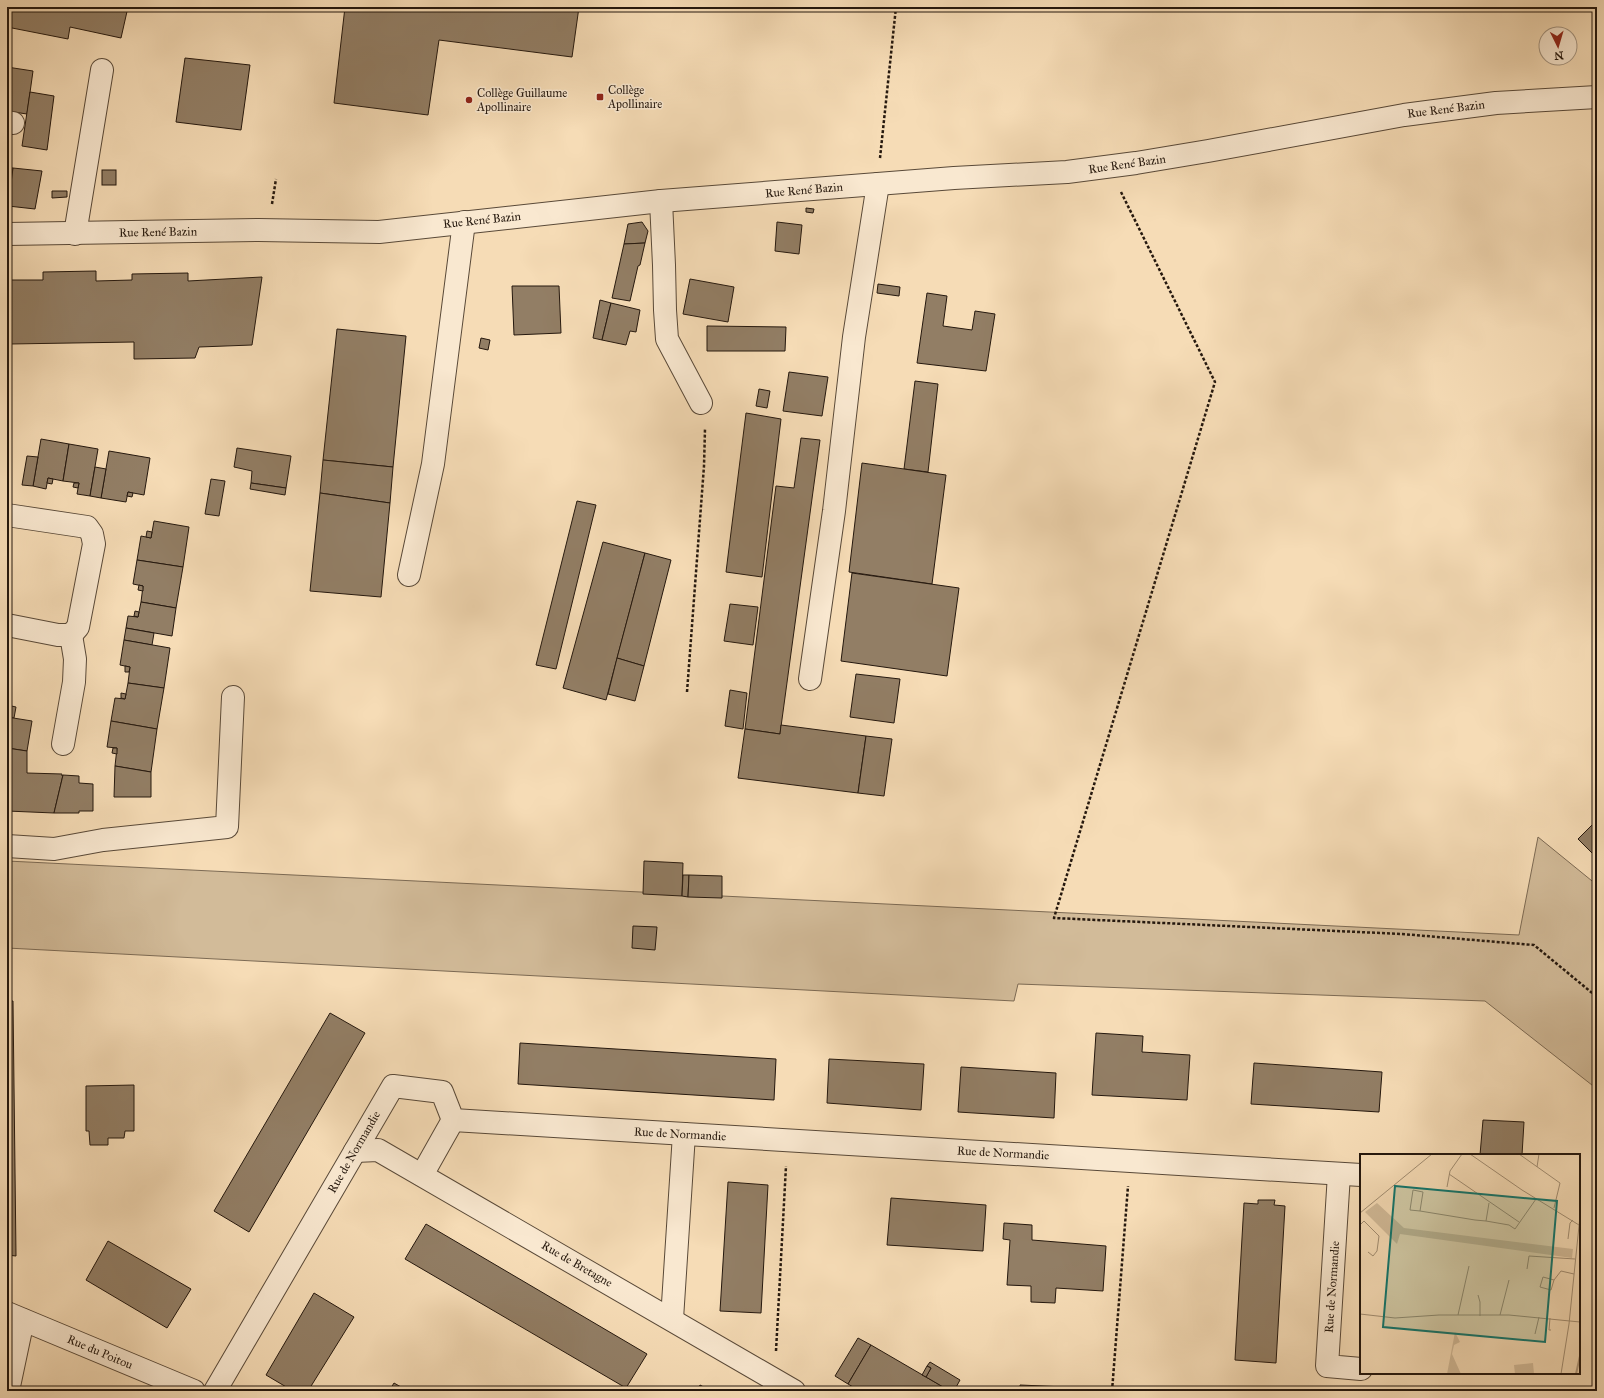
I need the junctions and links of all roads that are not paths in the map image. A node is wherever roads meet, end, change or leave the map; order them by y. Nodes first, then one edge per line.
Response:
1 (102, 70) dead end
2 (1597, 97) edge
3 (878, 184) junction
4 (661, 201) junction
5 (464, 222) junction
6 (7, 234) edge
7 (75, 234) junction
8 (701, 403) road end
9 (7, 515) edge
10 (409, 575) dead end
11 (7, 625) edge
12 (71, 635) junction
13 (810, 679) dead end
14 (233, 697) dead end
15 (64, 744) dead end
16 (7, 846) edge
17 (453, 1120) junction
18 (684, 1134) junction
19 (355, 1151) junction
20 (1339, 1174) junction
21 (422, 1175) junction
22 (1360, 1175) edge
23 (15, 1316) edge
24 (672, 1319) junction
25 (1360, 1369) edge
26 (8, 1391) edge
27 (194, 1391) edge
28 (215, 1391) edge
29 (794, 1391) edge

1 - 7 street
2 - 3 street, Rue René Bazin
3 - 4 street, Rue René Bazin
3 - 13 street
4 - 5 street, Rue René Bazin
4 - 8 street
5 - 7 street, Rue René Bazin
5 - 10 street
6 - 7 street, Rue René Bazin
9 - 12 street
11 - 12 street
12 - 15 street
14 - 16 street
17 - 18 street, Rue de Normandie
17 - 19 street, Rue de Normandie
17 - 21 street
18 - 20 street, Rue de Normandie
18 - 24 street
19 - 21 street, Rue de Bretagne
19 - 28 street, Rue de Normandie
20 - 22 street, Rue de Normandie
20 - 25 street, Rue de Normandie
21 - 24 street, Rue de Bretagne
23 - 26 street
23 - 27 street, Rue du Poitou
24 - 29 street, Rue de Bretagne

